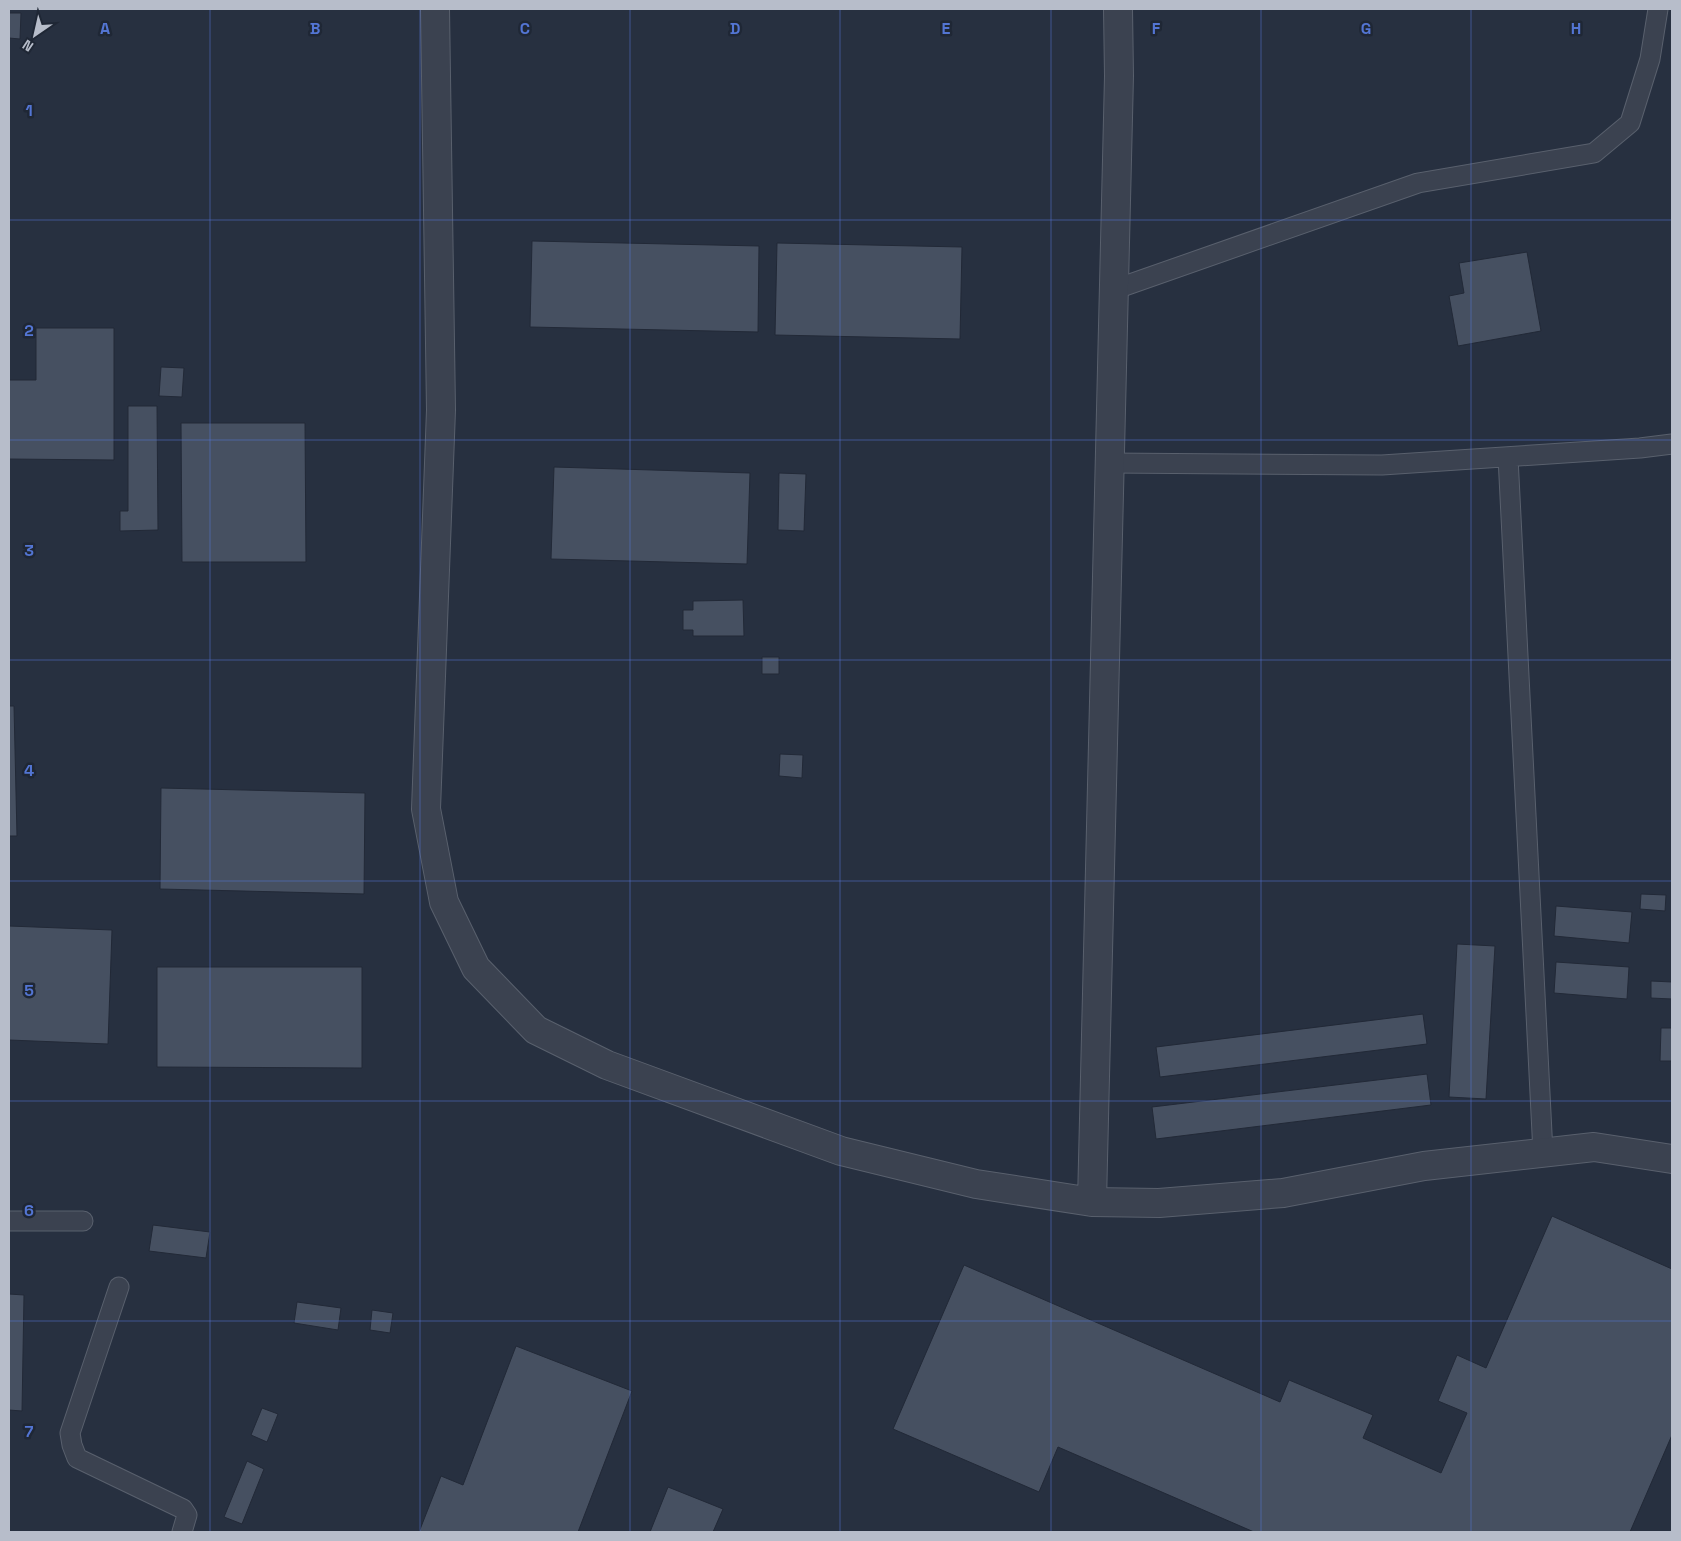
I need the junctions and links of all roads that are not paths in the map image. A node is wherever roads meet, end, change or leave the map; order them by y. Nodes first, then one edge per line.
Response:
1 (435, 9) edge
2 (1118, 9) edge
3 (1658, 9) edge
4 (1114, 290) junction
5 (1672, 444) edge
6 (1508, 457) junction
7 (1109, 464) junction
8 (1543, 1153) junction
9 (1672, 1159) edge
10 (1092, 1202) junction
11 (9, 1221) edge
12 (83, 1221) dead end
13 (119, 1287) dead end
14 (182, 1532) edge

1 - 10 street
2 - 4 street
3 - 4 lane
4 - 7 street
5 - 6 lane
6 - 7 lane
6 - 8 lane
7 - 10 street
8 - 9 street
8 - 10 street
11 - 12 lane
13 - 14 lane

